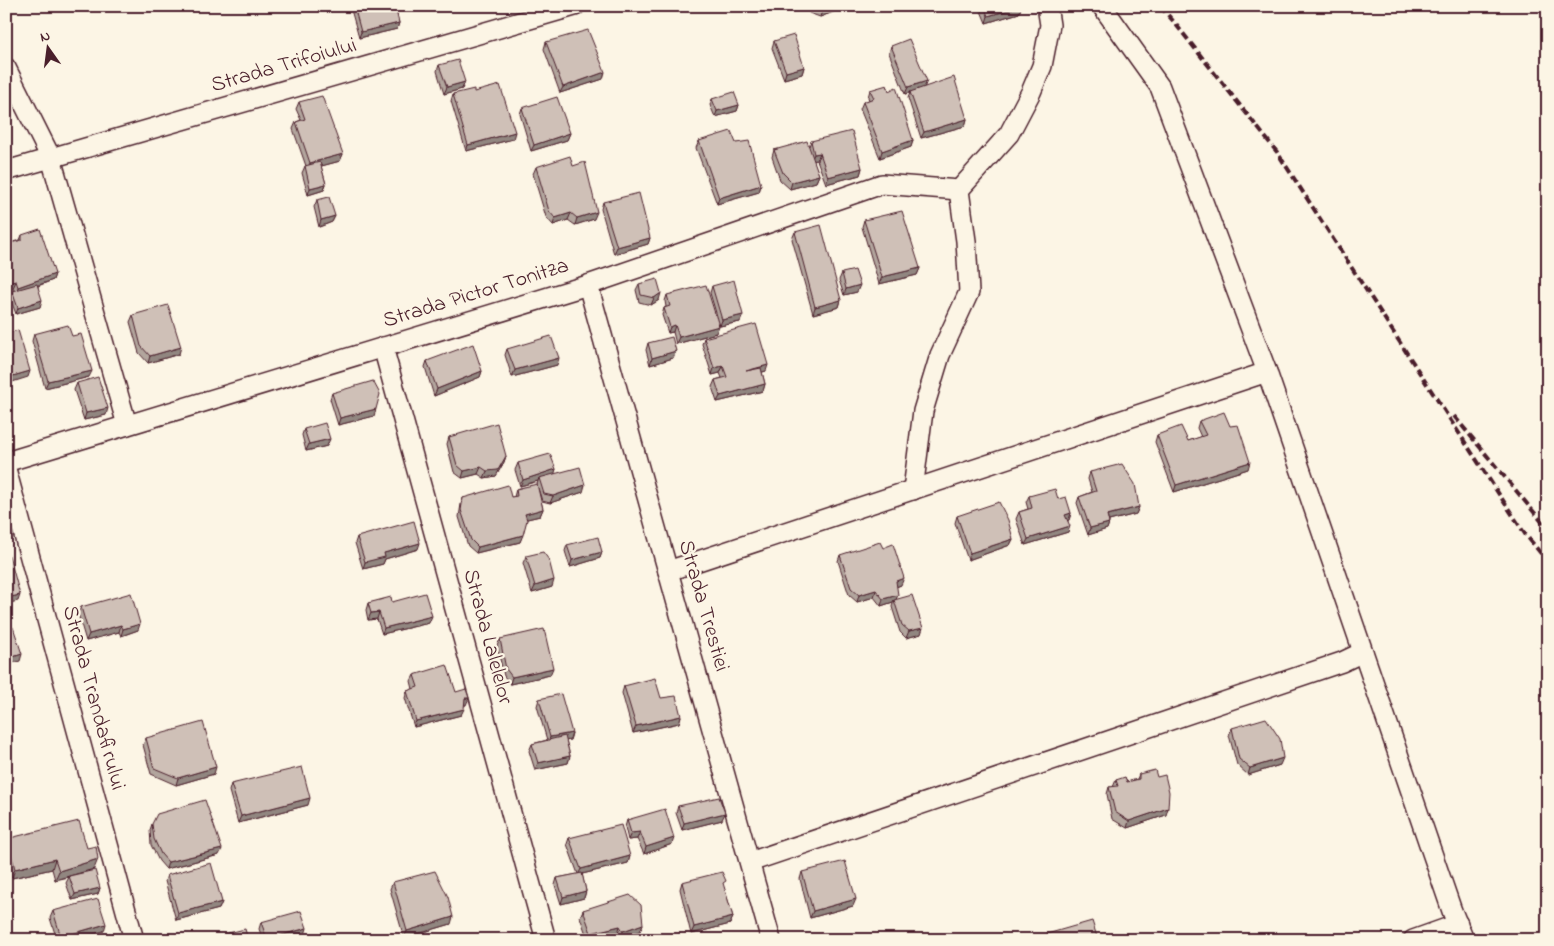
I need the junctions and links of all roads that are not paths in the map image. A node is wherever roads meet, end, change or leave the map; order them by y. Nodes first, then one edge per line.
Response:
1 (575, 6) edge
2 (1047, 6) edge
3 (1102, 6) edge
4 (6, 68) edge
5 (51, 158) junction
6 (6, 171) edge
7 (959, 190) junction
8 (588, 285) junction
9 (383, 347) junction
10 (1267, 372) junction
11 (127, 425) junction
12 (6, 462) edge
13 (6, 468) edge
14 (913, 490) junction
15 (668, 571) junction
16 (1363, 652) junction
17 (750, 862) junction
18 (1461, 932) edge
19 (134, 940) edge
20 (546, 940) edge
21 (771, 940) edge
22 (1413, 940) edge

1 - 5 street, Strada Trifoiului
2 - 7 street
3 - 10 street
4 - 5 street
5 - 6 street, Strada Trifoiului
5 - 11 street
7 - 8 street, Strada Pictor Tonitza
7 - 14 street
8 - 9 street, Strada Pictor Tonitza
8 - 15 street, Strada Trestiei
9 - 11 street, Strada Pictor Tonitza
9 - 20 street, Strada Lalelelor
10 - 14 street
10 - 16 street
11 - 12 street, Strada Pictor Tonitza
13 - 19 street, Strada Trandafirului
14 - 15 street
15 - 17 street, Strada Trestiei
16 - 17 street
16 - 18 street
17 - 21 street, Strada Trestiei
18 - 22 street

